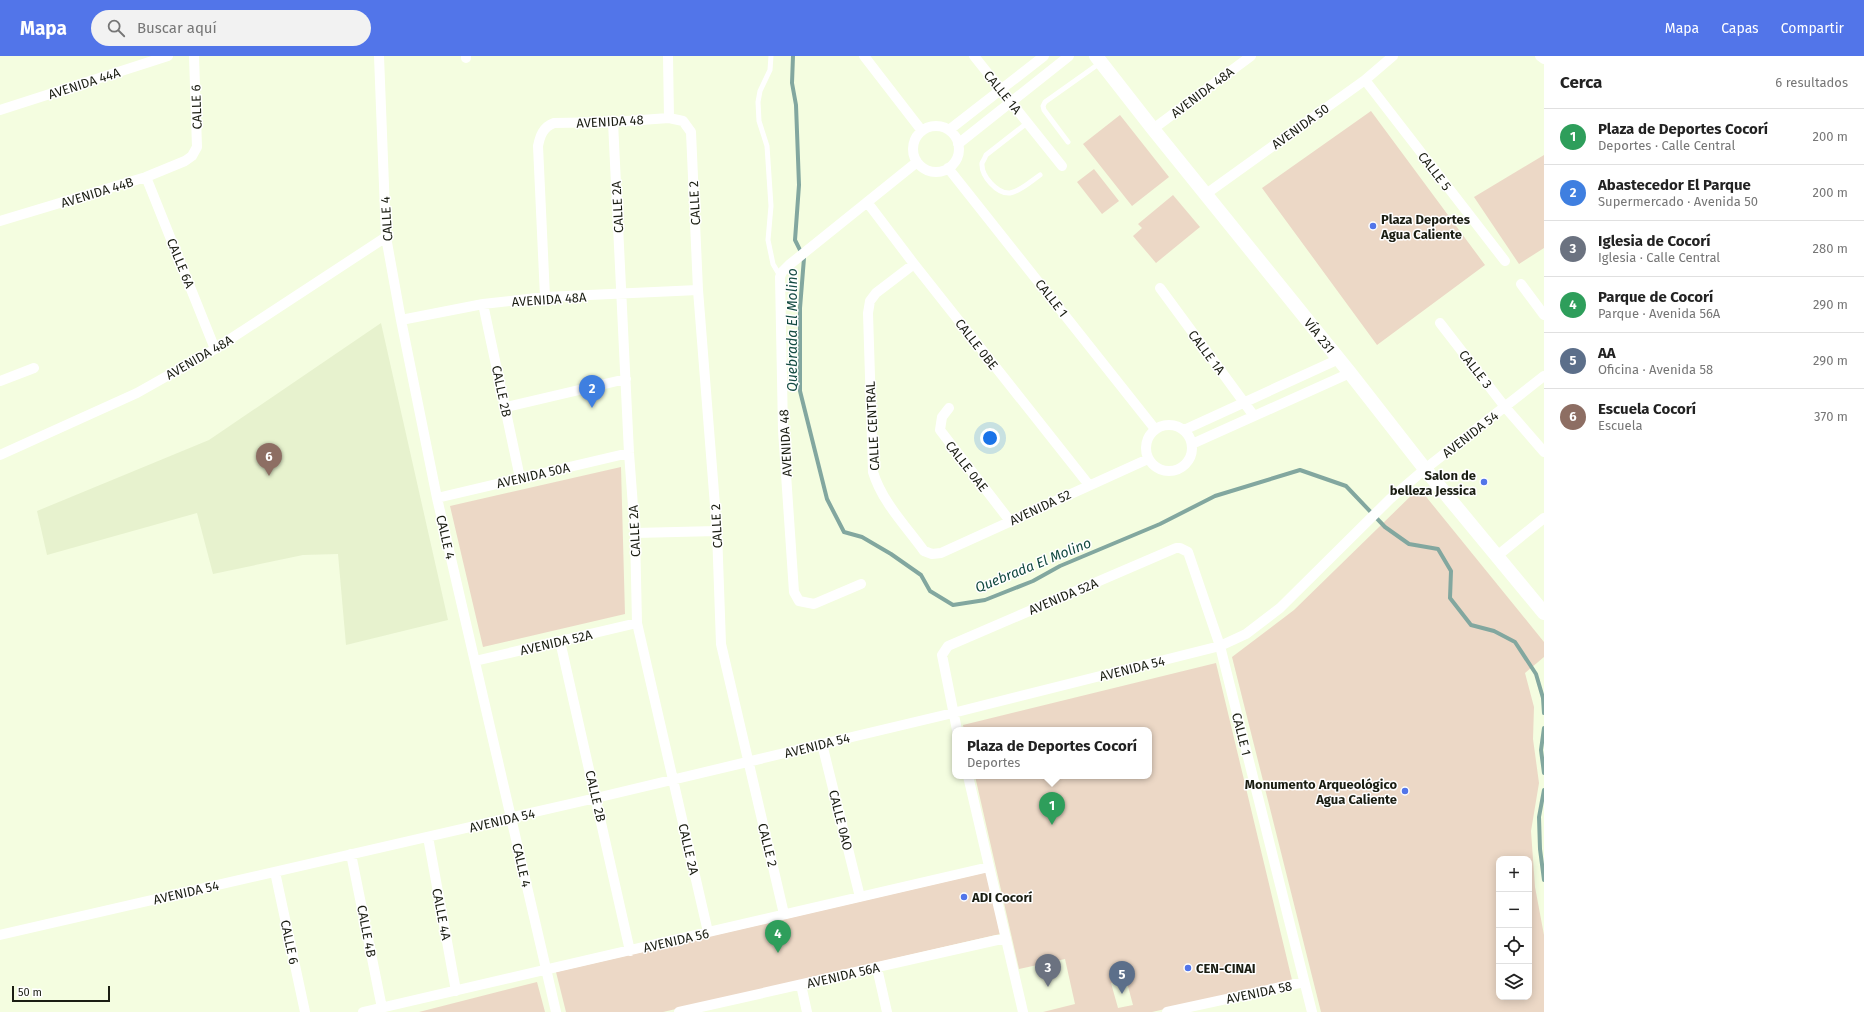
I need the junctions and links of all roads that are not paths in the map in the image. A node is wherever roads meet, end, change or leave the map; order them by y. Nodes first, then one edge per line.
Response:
1 (168, 56) edge
2 (194, 56) edge
3 (379, 56) edge
4 (668, 56) edge
5 (771, 56) edge
6 (864, 56) edge
7 (974, 56) edge
8 (1044, 56) edge
9 (1069, 56) edge
10 (1251, 56) edge
11 (1393, 56) edge
12 (1540, 56) edge
13 (1099, 59) edge
14 (1544, 60) edge
15 (1365, 80) junction
16 (1001, 90) junction
17 (1011, 102) junction
18 (0, 110) edge
19 (669, 118) junction
20 (613, 122) junction
21 (1027, 123) junction
22 (1153, 129) junction
23 (949, 130) junction
24 (922, 131) junction
25 (691, 132) joint
26 (1068, 142) dead end
27 (958, 144) junction
28 (192, 156) joint
29 (917, 162) junction
30 (1062, 166) dead end
31 (948, 168) junction
32 (1040, 176) dead end
33 (146, 177) junction
34 (1206, 194) junction
35 (867, 202) junction
36 (0, 221) edge
37 (386, 237) junction
38 (1505, 261) dead end
39 (914, 264) junction
40 (780, 277) junction
41 (1521, 284) dead end
42 (1160, 288) dead end
43 (698, 290) junction
44 (622, 294) junction
45 (544, 297) junction
46 (483, 304) junction
47 (1544, 315) edge
48 (401, 320) junction
49 (1440, 323) dead end
50 (215, 349) junction
51 (1339, 359) junction
52 (34, 368) dead end
53 (1350, 373) junction
54 (1544, 376) edge
55 (626, 379) junction
56 (0, 381) edge
57 (1244, 402) junction
58 (506, 407) junction
59 (1505, 407) junction
60 (949, 408) dead end
61 (1254, 416) junction
62 (1155, 429) junction
63 (1184, 430) junction
64 (1192, 444) junction
65 (1544, 452) edge
66 (629, 453) junction
67 (0, 455) edge
68 (1148, 459) junction
69 (1425, 469) junction
70 (520, 478) junction
71 (1089, 485) junction
72 (437, 498) junction
73 (1544, 518) edge
74 (1010, 521) junction
75 (717, 531) junction
76 (635, 533) junction
77 (1188, 552) joint
78 (932, 554) joint
79 (1497, 556) junction
80 (862, 584) dead end
81 (1544, 613) edge
82 (638, 623) junction
83 (560, 641) junction
84 (1220, 646) junction
85 (475, 661) junction
86 (953, 713) junction
87 (956, 727) edge
88 (822, 744) junction
89 (748, 762) junction
90 (969, 779) edge
91 (673, 780) junction
92 (596, 798) junction
93 (511, 818) junction
94 (428, 837) junction
95 (351, 854) junction
96 (990, 867) junction
97 (275, 872) junction
98 (860, 897) junction
99 (784, 914) junction
100 (708, 932) junction
101 (0, 935) edge
102 (1006, 938) junction
103 (630, 950) junction
104 (877, 968) junction
105 (546, 970) junction
106 (1304, 982) junction
107 (801, 985) junction
108 (456, 991) junction
109 (725, 1007) edge
110 (382, 1008) junction
111 (1182, 1010) edge
112 (305, 1012) edge
113 (363, 1012) edge
114 (556, 1012) edge
115 (679, 1012) edge
116 (807, 1012) edge
117 (887, 1012) edge
118 (1023, 1012) edge
119 (1167, 1012) edge
120 (1312, 1012) edge

1 - 18 street, AVENIDA 44A
2 - 28 street, CALLE 6
3 - 37 street, CALLE 4
4 - 19 street
5 - 40 lane
6 - 24 street
7 - 16 street, CALLE 1A
8 - 16 street
9 - 17 street
10 - 22 street, AVENIDA 48A
11 - 15 street, AVENIDA 50
12 - 14 street
13 - 22 main road, VÍA 231
13 - 26 lane
15 - 34 street, AVENIDA 50
15 - 38 street, CALLE 5
16 - 17 street, CALLE 1A
16 - 23 street
17 - 21 street, CALLE 1A
17 - 27 street
19 - 20 street, AVENIDA 48
19 - 25 street, AVENIDA 48
20 - 44 street, CALLE 2A
20 - 45 street, AVENIDA 48
21 - 30 street, CALLE 1A
21 - 32 lane
22 - 34 main road, VÍA 231
23 - 24 street
23 - 27 street
24 - 29 street
25 - 43 street, CALLE 2
27 - 31 street
28 - 33 street, AVENIDA 44B
29 - 31 street
29 - 35 street
31 - 62 street, CALLE 1
33 - 36 street, AVENIDA 44B
33 - 50 street, CALLE 6A
34 - 51 main road, VÍA 231
35 - 39 street, CALLE 0BE
35 - 40 street
37 - 48 street, CALLE 4
37 - 50 street, AVENIDA 48A
39 - 71 street, CALLE 0BE
39 - 78 street, CALLE CENTRAL
40 - 80 street, AVENIDA 48
41 - 47 street
42 - 57 street, CALLE 1A
43 - 44 street, AVENIDA 48A
43 - 75 street, CALLE 2
44 - 45 street, AVENIDA 48A
44 - 55 street, CALLE 2A
45 - 46 street, AVENIDA 48A
46 - 48 street, AVENIDA 48A
46 - 58 street, CALLE 2B
48 - 72 street, CALLE 4
49 - 59 street, CALLE 3
50 - 67 street, AVENIDA 48A
51 - 53 main road, VÍA 231
51 - 57 street
52 - 56 street
53 - 61 street
53 - 69 main road, VÍA 231
54 - 59 street, AVENIDA 54
55 - 58 street
55 - 66 street, CALLE 2A
57 - 61 street, CALLE 1A
57 - 63 street
58 - 70 street, CALLE 2B
59 - 65 street, CALLE 3
59 - 69 street, AVENIDA 54
60 - 74 street, CALLE 0AE
61 - 64 street
62 - 63 street
62 - 68 street
63 - 64 street
64 - 68 street
66 - 70 street, AVENIDA 50A
66 - 76 street, CALLE 2A
68 - 71 street, AVENIDA 52
69 - 79 main road, VÍA 231
69 - 84 street, AVENIDA 54
70 - 72 street, AVENIDA 50A
71 - 74 street, AVENIDA 52
72 - 85 street, CALLE 4
73 - 79 street
74 - 78 street, AVENIDA 52
75 - 76 street
75 - 89 street, CALLE 2
76 - 82 street, CALLE 2A
77 - 84 street, CALLE 1
77 - 86 street, AVENIDA 52A
79 - 81 main road, VÍA 231
82 - 83 street, AVENIDA 52A
82 - 91 street, CALLE 2A
83 - 85 street, AVENIDA 52A
83 - 92 street, CALLE 2B
84 - 86 street, AVENIDA 54
84 - 106 street, CALLE 1
85 - 93 street, CALLE 4
86 - 87 street
86 - 88 street, AVENIDA 54
88 - 89 street, AVENIDA 54
88 - 98 street, CALLE 0AO
89 - 91 street, AVENIDA 54
89 - 99 street, CALLE 2
90 - 96 street
91 - 92 street, AVENIDA 54
91 - 100 street, CALLE 2A
92 - 93 street, AVENIDA 54
92 - 103 street, CALLE 2B
93 - 94 street, AVENIDA 54
93 - 105 street, CALLE 4
94 - 95 street, AVENIDA 54
94 - 108 street, CALLE 4A
95 - 97 street, AVENIDA 54
95 - 110 street, CALLE 4B
96 - 98 street, AVENIDA 56
96 - 102 street
97 - 101 street, AVENIDA 54
97 - 112 street, CALLE 6
98 - 99 street, AVENIDA 56
99 - 100 street, AVENIDA 56
100 - 103 street, AVENIDA 56
102 - 104 street, AVENIDA 56A
102 - 118 street
103 - 105 street, AVENIDA 56
104 - 107 street, AVENIDA 56A
104 - 117 street
105 - 108 street, AVENIDA 56
105 - 114 street, CALLE 4
106 - 111 street, AVENIDA 58
106 - 120 street, CALLE 1
107 - 109 street, AVENIDA 56A
107 - 116 street
108 - 110 street, AVENIDA 56
109 - 115 street, AVENIDA 56A
110 - 113 street, AVENIDA 56
111 - 119 street, AVENIDA 58

